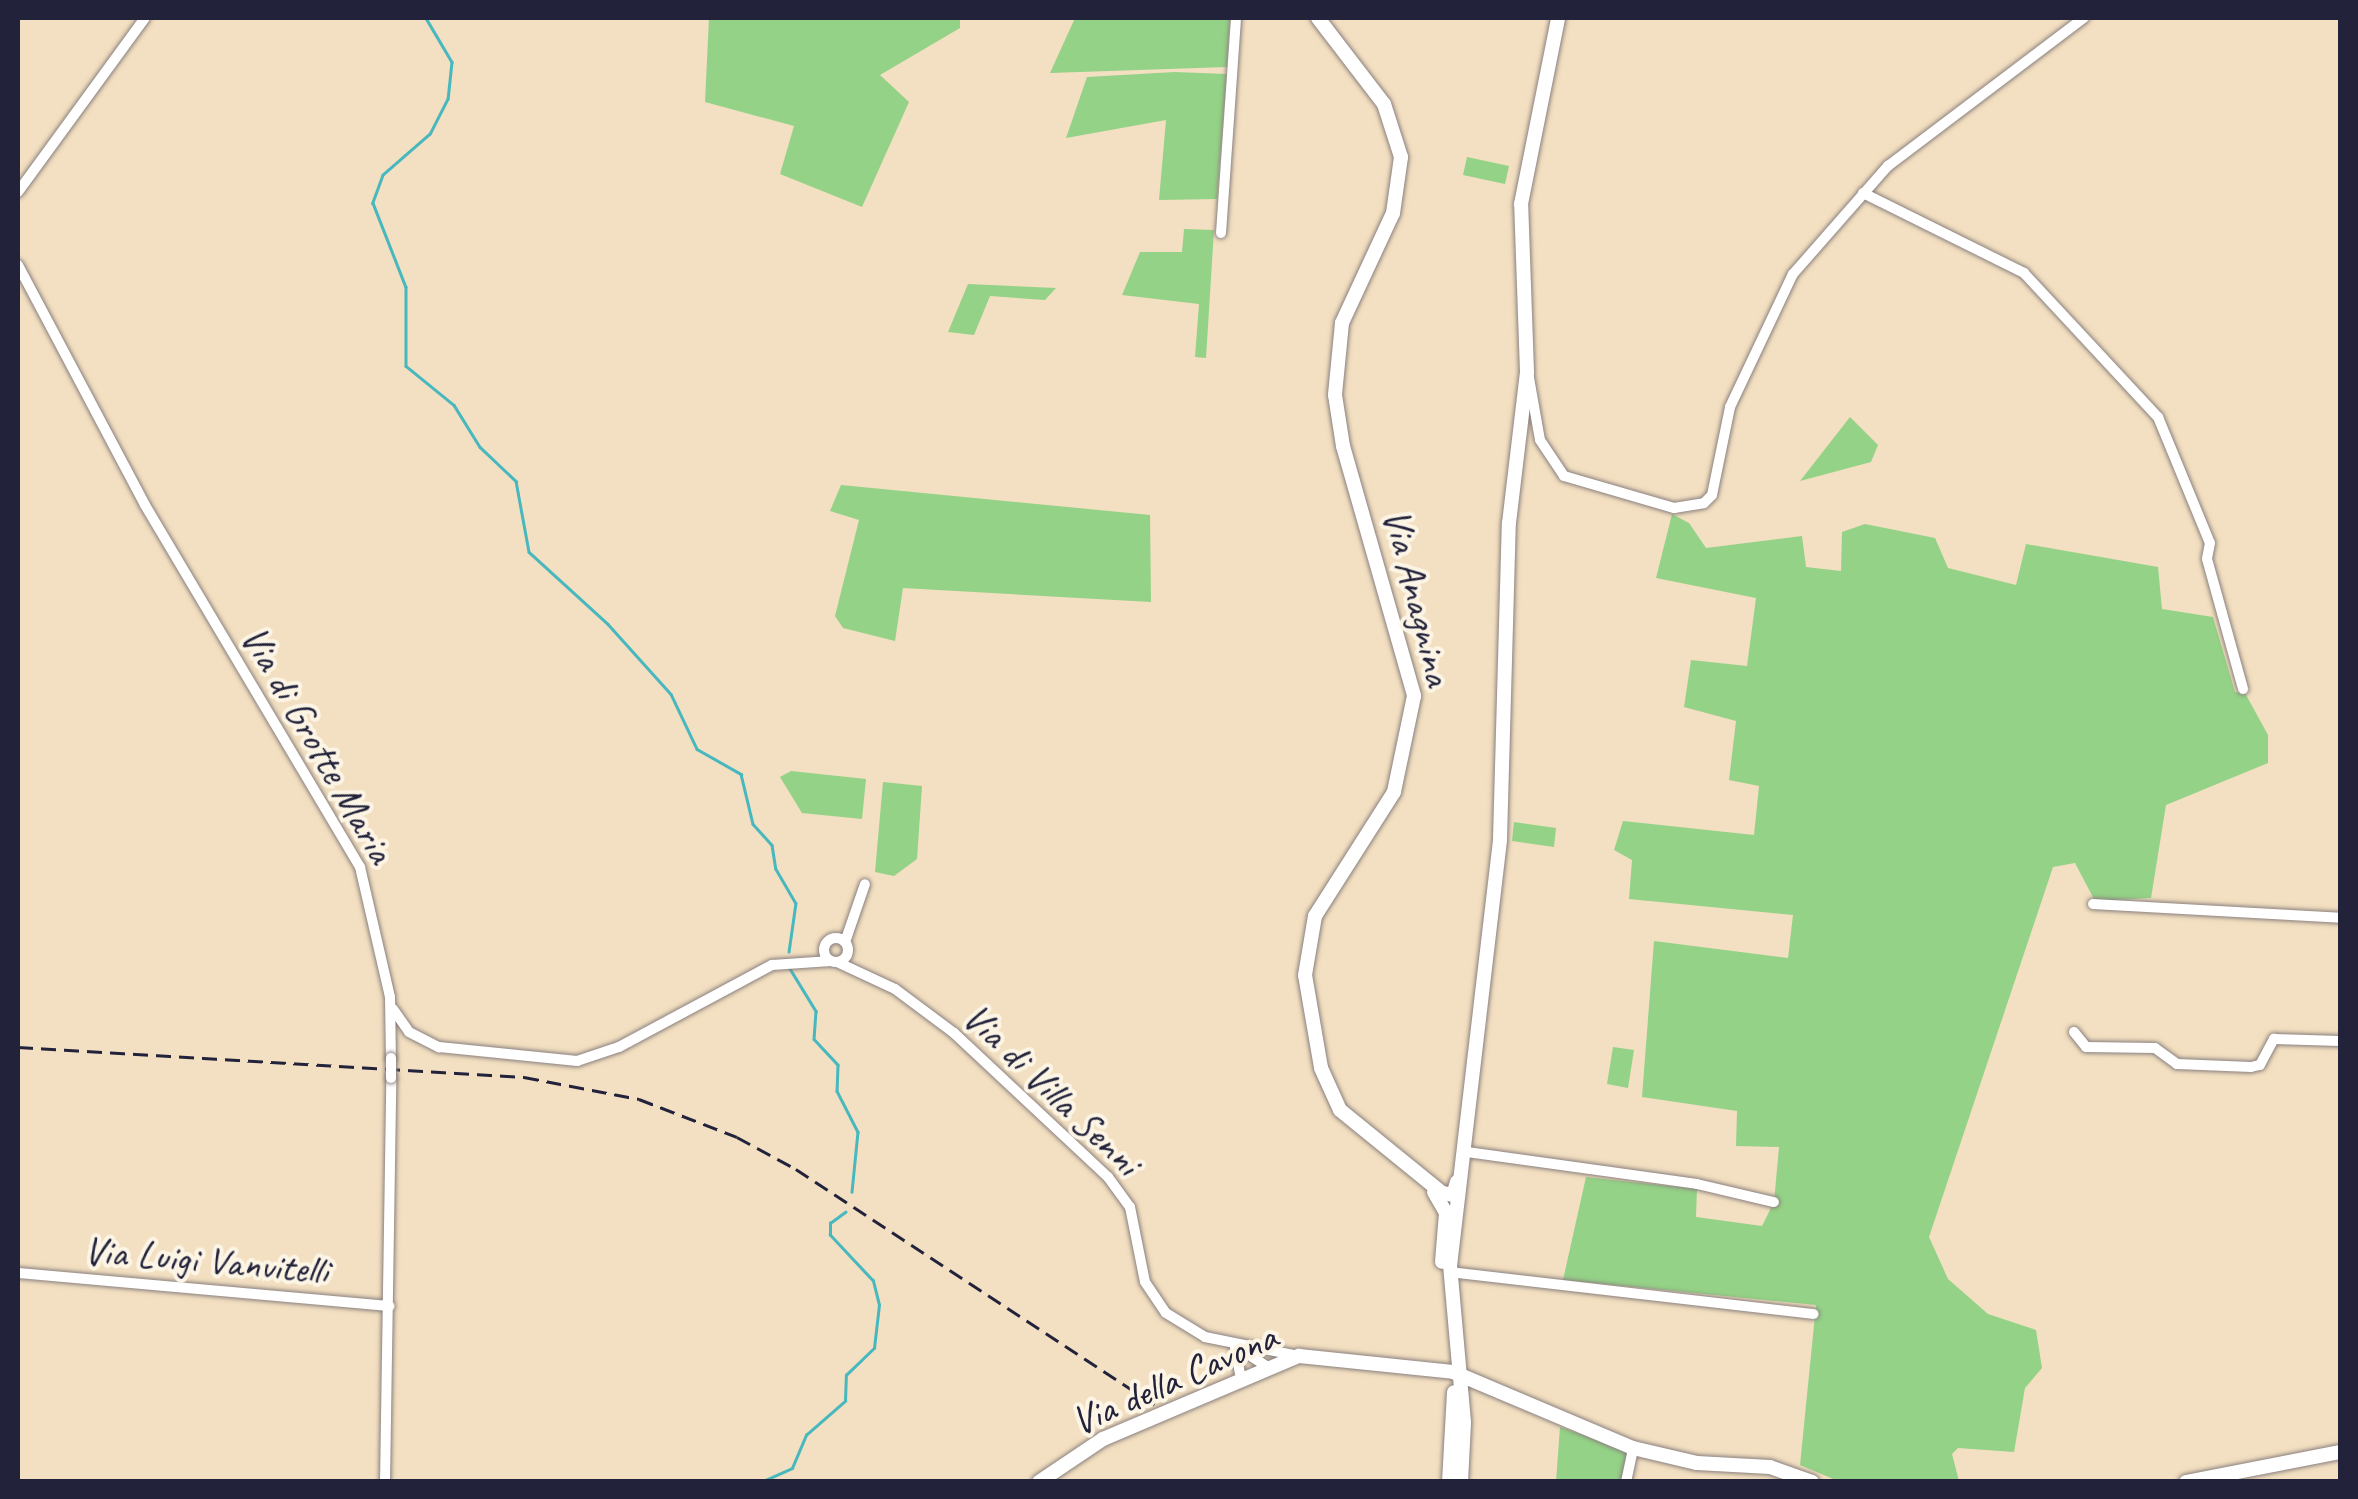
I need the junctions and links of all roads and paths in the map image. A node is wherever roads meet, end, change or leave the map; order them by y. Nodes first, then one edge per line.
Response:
1 (146, 18) edge
2 (1236, 18) edge
3 (1318, 18) edge
4 (1558, 18) edge
5 (2084, 18) edge
6 (18, 192) edge
7 (1864, 193) junction
8 (1221, 234) dead end
9 (18, 264) edge
10 (1527, 372) junction
11 (2243, 689) dead end
12 (865, 884) dead end
13 (2094, 904) dead end
14 (2340, 918) edge
15 (843, 944) junction
16 (824, 946) junction
17 (807, 958) junction
18 (834, 961) junction
19 (866, 974) junction
20 (390, 1002) junction
21 (2074, 1032) dead end
22 (2340, 1041) edge
23 (1472, 1118) junction
24 (1468, 1152) junction
25 (1410, 1167) junction
26 (1774, 1202) dead end
27 (1450, 1272) junction
28 (18, 1273) edge
29 (390, 1306) junction
30 (1814, 1314) dead end
31 (1232, 1344) junction
32 (1270, 1351) junction
33 (1299, 1356) junction
34 (1266, 1366) junction
35 (1457, 1374) junction
36 (1240, 1380) junction
37 (1633, 1448) junction
38 (2340, 1452) edge
39 (385, 1482) edge
40 (1039, 1482) edge
41 (1449, 1482) edge
42 (1461, 1482) edge
43 (1626, 1482) edge
44 (1812, 1482) edge
45 (2186, 1482) edge

1 - 6 street
2 - 8 street
3 - 25 main road, Via Anagnina
4 - 10 main road, Via Anagnina
5 - 7 street
7 - 10 street
7 - 11 street
9 - 20 street, Via di Grotte Maria
10 - 23 main road, Via Anagnina
12 - 15 street
13 - 14 street
15 - 16 street, Via di Villa Senni
15 - 18 street
15 - 19 street, Via di Villa Senni
16 - 17 street, Via di Villa Senni
16 - 18 street
17 - 18 street, Via di Villa Senni
17 - 20 street, Via di Villa Senni
18 - 19 street, Via di Villa Senni
19 - 31 street, Via di Villa Senni
20 - 29 street, Via di Grotte Maria, bridge
21 - 22 street
23 - 24 main road, Via Anagnina
23 - 25 main road, Via Anagnina
24 - 26 street
24 - 27 main road, Via Anagnina
25 - 35 main road, Via Anagnina
27 - 30 street
27 - 35 main road, Via Anagnina
28 - 29 street, Via Luigi Vanvitelli
29 - 39 street, Via di Grotte Maria
31 - 32 street, Via di Villa Senni
31 - 34 street
31 - 36 street
32 - 33 street, Via di Villa Senni
32 - 34 street
33 - 34 main road, Via della Cavona
33 - 35 main road, Via della Cavona
34 - 36 main road, Via della Cavona
35 - 37 main road, Via della Cavona
35 - 41 main road, Via Anagnina
35 - 42 main road, Via Anagnina
36 - 40 main road, Via della Cavona
37 - 43 street
37 - 44 main road, Via della Cavona
38 - 45 main road

